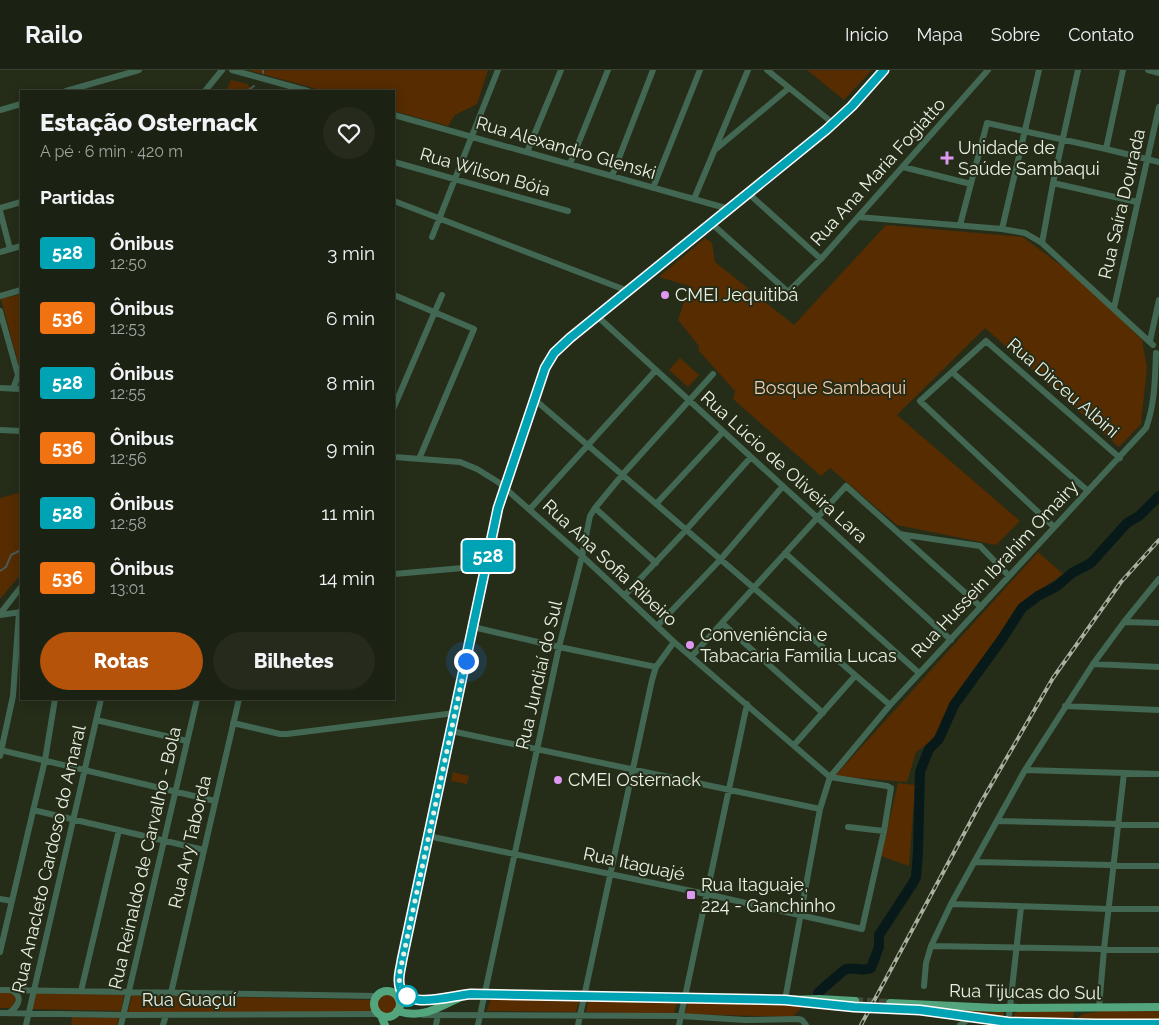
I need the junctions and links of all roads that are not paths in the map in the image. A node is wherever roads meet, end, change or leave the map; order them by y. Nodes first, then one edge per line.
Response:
1 (139, 70) edge
2 (222, 70) edge
3 (232, 70) edge
4 (498, 70) edge
5 (561, 70) edge
6 (608, 70) edge
7 (653, 70) edge
8 (700, 70) edge
9 (748, 70) edge
10 (767, 70) edge
11 (884, 70) edge
12 (988, 70) edge
13 (1039, 70) edge
14 (1078, 70) edge
15 (1123, 70) edge
16 (1148, 70) edge
17 (1159, 73) edge
18 (789, 88) junction
19 (69, 90) edge
20 (206, 90) edge
21 (304, 90) edge
22 (20, 104) edge
23 (1159, 107) edge
24 (0, 110) edge
25 (395, 115) edge
26 (834, 124) junction
27 (1024, 131) junction
28 (472, 137) junction
29 (1062, 140) junction
30 (1106, 149) junction
31 (715, 150) junction
32 (527, 152) junction
33 (1148, 160) junction
34 (395, 162) edge
35 (1159, 162) edge
36 (570, 164) junction
37 (903, 167) junction
38 (612, 176) junction
39 (455, 179) junction
40 (1053, 183) junction
41 (971, 184) junction
42 (653, 188) junction
43 (748, 193) junction
44 (694, 199) junction
45 (395, 201) edge
46 (20, 202) edge
47 (1137, 202) junction
48 (0, 209) edge
49 (730, 209) junction
50 (568, 211) dead end
51 (858, 217) junction
52 (440, 218) junction
53 (711, 223) junction
54 (960, 225) junction
55 (1002, 229) junction
56 (432, 237) dead end
57 (1042, 243) junction
58 (20, 246) edge
59 (10, 249) junction
60 (0, 252) edge
61 (821, 259) junction
62 (20, 290) edge
63 (628, 291) junction
64 (0, 296) edge
65 (442, 296) dead end
66 (395, 297) edge
67 (1159, 300) edge
68 (1114, 308) junction
69 (0, 311) edge
70 (435, 312) junction
71 (597, 316) junction
72 (1154, 343) edge
73 (1157, 353) edge
74 (20, 370) edge
75 (656, 370) junction
76 (952, 372) junction
77 (713, 374) dead end
78 (18, 375) junction
79 (0, 388) edge
80 (13, 388) junction
81 (20, 389) edge
82 (534, 399) junction
83 (690, 400) junction
84 (395, 405) edge
85 (0, 430) edge
86 (20, 431) edge
87 (724, 432) junction
88 (587, 444) junction
89 (395, 457) edge
90 (751, 457) junction
91 (1120, 458) junction
92 (419, 459) junction
93 (623, 474) junction
94 (504, 486) junction
95 (783, 486) junction
96 (1088, 490) junction
97 (656, 504) junction
98 (595, 508) junction
99 (530, 509) junction
100 (817, 517) junction
101 (1054, 527) junction
102 (686, 530) junction
103 (898, 534) junction
104 (785, 554) junction
105 (582, 556) junction
106 (720, 560) junction
107 (656, 563) junction
108 (486, 566) junction
109 (395, 574) edge
110 (1009, 576) junction
111 (1158, 580) edge
112 (20, 588) edge
113 (753, 588) junction
114 (625, 595) junction
115 (980, 607) junction
116 (20, 612) edge
117 (0, 614) edge
118 (1124, 622) junction
119 (722, 623) junction
120 (1159, 623) edge
121 (657, 626) junction
122 (473, 627) junction
123 (950, 640) junction
124 (674, 642) junction
125 (559, 647) junction
126 (692, 657) junction
127 (1093, 664) junction
128 (1159, 666) edge
129 (656, 667) junction
130 (919, 673) junction
131 (855, 676) junction
132 (55, 700) edge
133 (101, 700) edge
134 (197, 700) edge
135 (239, 700) edge
136 (746, 704) junction
137 (890, 705) junction
138 (1065, 706) junction
139 (1159, 710) edge
140 (455, 713) junction
141 (822, 713) junction
142 (96, 720) junction
143 (234, 723) junction
144 (451, 731) junction
145 (187, 741) junction
146 (794, 745) junction
147 (537, 749) junction
148 (0, 752) edge
149 (45, 760) junction
150 (85, 770) junction
151 (633, 770) junction
152 (1025, 770) junction
153 (1124, 773) junction
154 (1159, 774) edge
155 (830, 778) junction
156 (728, 790) junction
157 (176, 791) junction
158 (215, 800) junction
159 (820, 809) junction
160 (33, 810) junction
161 (73, 820) junction
162 (997, 821) junction
163 (1118, 824) junction
164 (1159, 825) edge
165 (848, 827) dead end
166 (119, 830) junction
167 (884, 831) junction
168 (428, 836) junction
169 (164, 841) junction
170 (204, 850) junction
171 (515, 854) junction
172 (974, 862) junction
173 (1114, 865) junction
174 (1159, 866) edge
175 (610, 875) junction
176 (706, 894) junction
177 (0, 899) edge
178 (12, 901) junction
179 (951, 904) junction
180 (1021, 907) junction
181 (1159, 909) edge
182 (1108, 910) junction
183 (801, 915) junction
184 (931, 946) junction
185 (1017, 947) junction
186 (1104, 949) junction
187 (1159, 950) edge
188 (0, 952) edge
189 (399, 978) junction
190 (924, 986) dead end
191 (0, 990) edge
192 (12, 990) junction
193 (386, 990) junction
194 (34, 991) junction
195 (81, 992) junction
196 (129, 992) junction
197 (171, 993) junction
198 (467, 994) junction
199 (486, 994) junction
200 (376, 996) junction
201 (584, 996) junction
202 (409, 997) junction
203 (399, 998) junction
204 (686, 998) junction
205 (432, 1000) junction
206 (785, 1000) junction
207 (854, 1004) tunnel mouth
208 (1159, 1007) edge
209 (1010, 1008) junction
210 (1082, 1008) junction
211 (1099, 1008) junction
212 (0, 1013) edge
213 (9, 1013) junction
214 (28, 1013) junction
215 (396, 1013) junction
216 (422, 1014) junction
217 (124, 1015) junction
218 (166, 1015) junction
219 (380, 1015) junction
220 (438, 1015) junction
221 (480, 1016) junction
222 (580, 1016) junction
223 (681, 1016) junction
224 (972, 1017) junction
225 (805, 1023) edge
226 (1008, 1024) edge
227 (1081, 1024) edge
228 (1159, 1024) edge
229 (26, 1025) edge
230 (122, 1025) edge
231 (163, 1025) edge
232 (386, 1025) edge
233 (390, 1025) edge
234 (436, 1025) edge
235 (478, 1025) edge
236 (578, 1025) edge
237 (679, 1025) edge
238 (960, 1025) edge
239 (1096, 1025) edge
240 (1123, 1025) edge

1 - 19 street
2 - 20 street
3 - 21 street
4 - 28 street
5 - 32 street
6 - 36 street
7 - 38 street
8 - 42 street
9 - 31 street
10 - 18 street
11 - 26 main road
12 - 37 street, Rua Ana Maria Fogiatto
13 - 27 street
14 - 29 street
15 - 30 street
16 - 17 street
18 - 26 street
18 - 31 street
22 - 24 street
23 - 33 street, Rua Saíra Dourada
25 - 28 street, Rua Alexandro Glenski
26 - 43 main road
27 - 29 street
27 - 41 street
27 - 55 street
28 - 32 street, Rua Alexandro Glenski
28 - 39 street
29 - 30 street
29 - 40 street
30 - 33 street
31 - 44 street
32 - 36 street, Rua Alexandro Glenski
33 - 35 street
33 - 47 street, Rua Saíra Dourada
34 - 39 street, Rua Wilson Bóia
36 - 38 street, Rua Alexandro Glenski
37 - 41 street
37 - 51 street, Rua Ana Maria Fogiatto
38 - 42 street, Rua Alexandro Glenski
39 - 50 street, Rua Wilson Bóia
39 - 52 street
40 - 47 street
40 - 57 street
41 - 54 street
42 - 44 street, Rua Alexandro Glenski
43 - 49 main road
43 - 61 street
44 - 49 street, Rua Alexandro Glenski
45 - 52 street
46 - 48 street
47 - 68 street, Rua Saíra Dourada
48 - 59 street
49 - 53 main road
51 - 54 street
51 - 61 street, Rua Ana Maria Fogiatto
52 - 56 street
52 - 63 street
53 - 61 street, Rua Ana Maria Fogiatto
53 - 63 main road
54 - 55 street
55 - 57 street
57 - 68 street
58 - 59 street
59 - 60 street
62 - 64 street
63 - 71 main road
65 - 70 street
66 - 70 street
67 - 72 street
68 - 72 street
69 - 78 street
70 - 84 street
70 - 92 street
71 - 75 street, Rua Lúcio de Oliveira Lara
71 - 82 main road
72 - 73 street
73 - 91 street, Rua Hussein Ibrahim Omairy
74 - 78 street
75 - 83 street, Rua Lúcio de Oliveira Lara
75 - 88 street
76 - 91 street, Rua Dirceu Albini
76 - 96 street
76 - 101 street
77 - 83 street, Rua Jundiaí do Sul
78 - 80 street
79 - 80 street
80 - 81 street
82 - 88 street
82 - 94 main road
83 - 87 street, Rua Lúcio de Oliveira Lara
83 - 93 street, Rua Jundiaí do Sul
85 - 86 street
87 - 90 street, Rua Lúcio de Oliveira Lara
87 - 97 street
88 - 93 street
88 - 99 street
89 - 92 street, Rua Ana Sofia Ribeiro
90 - 95 street, Rua Lúcio de Oliveira Lara
90 - 102 street
91 - 96 street, Rua Hussein Ibrahim Omairy
92 - 94 street, Rua Ana Sofia Ribeiro
93 - 97 street
93 - 98 street, Rua Jundiaí do Sul
94 - 99 street, Rua Ana Sofia Ribeiro
94 - 108 main road
95 - 100 street, Rua Lúcio de Oliveira Lara
95 - 106 street
96 - 101 street, Rua Hussein Ibrahim Omairy
97 - 102 street
98 - 105 street, Rua Jundiaí do Sul
98 - 107 street
99 - 105 street, Rua Ana Sofia Ribeiro
100 - 103 street
100 - 104 street
100 - 123 street, Rua Lúcio de Oliveira Lara
101 - 110 street, Rua Hussein Ibrahim Omairy
102 - 106 street
102 - 107 street
103 - 110 street
103 - 115 street
104 - 113 street
104 - 130 street
105 - 114 street, Rua Ana Sofia Ribeiro
105 - 125 street, Rua Jundiaí do Sul
106 - 113 street
106 - 121 street
107 - 114 street
108 - 109 street
108 - 122 main road
110 - 115 street, Rua Hussein Ibrahim Omairy
111 - 118 street
112 - 117 street
113 - 119 street
113 - 131 street
114 - 121 street, Rua Ana Sofia Ribeiro
115 - 123 street, Rua Hussein Ibrahim Omairy
116 - 117 street
116 - 148 street
118 - 120 street
118 - 127 street
119 - 126 street
119 - 141 street
121 - 124 street, Rua Ana Sofia Ribeiro
122 - 125 street
122 - 140 main road
123 - 130 street, Rua Hussein Ibrahim Omairy
124 - 126 street, Rua Ana Sofia Ribeiro
124 - 129 street
125 - 129 street
125 - 147 street, Rua Jundiaí do Sul
126 - 136 street, Rua Ana Sofia Ribeiro
127 - 128 street
127 - 138 street
129 - 151 street
130 - 137 street, Rua Hussein Ibrahim Omairy
131 - 137 street
131 - 141 street
132 - 149 street
133 - 142 street, Rua Anacleto Cardoso do Amaral
134 - 145 street, Rua Reinaldo de Carvalho - Bola
135 - 143 street, Rua Ary Taborda
136 - 146 street, Rua Ana Sofia Ribeiro
136 - 156 street
137 - 155 street, Rua Hussein Ibrahim Omairy
138 - 139 street
138 - 152 street
140 - 143 street
140 - 144 main road
141 - 146 street
142 - 145 street
142 - 150 street, Rua Anacleto Cardoso do Amaral
143 - 158 street, Rua Ary Taborda
144 - 147 street
144 - 168 main road
145 - 157 street, Rua Reinaldo de Carvalho - Bola
146 - 155 street, Rua Ana Sofia Ribeiro
147 - 151 street
147 - 171 street, Rua Jundiaí do Sul
148 - 149 street
149 - 150 street
149 - 160 street
150 - 157 street
150 - 161 street, Rua Anacleto Cardoso do Amaral
151 - 156 street
151 - 175 street
152 - 153 street
152 - 162 street
153 - 154 street
153 - 163 street
155 - 159 street, Rua Hussein Ibrahim Omairy
155 - 167 street
156 - 159 street
156 - 176 street
157 - 158 street
157 - 169 street, Rua Reinaldo de Carvalho - Bola
158 - 170 street, Rua Ary Taborda
159 - 183 street, Rua Hussein Ibrahim Omairy
160 - 161 street
160 - 178 street
161 - 166 street
161 - 194 street, Rua Anacleto Cardoso do Amaral
162 - 163 street
162 - 172 street
163 - 164 street
163 - 173 street
165 - 167 street
166 - 169 street
166 - 195 street
167 - 183 street, Rua Itaguajé
168 - 171 street, Rua Itaguajé
168 - 189 main road
169 - 170 street
169 - 196 street, Rua Reinaldo de Carvalho - Bola
170 - 197 street, Rua Ary Taborda
171 - 175 street, Rua Itaguajé
171 - 199 street, Rua Jundiaí do Sul
172 - 173 street
172 - 179 street
173 - 174 street
173 - 182 street
175 - 176 street, Rua Itaguajé
175 - 201 street
176 - 183 street, Rua Itaguajé
176 - 204 street
177 - 178 street
178 - 188 street
179 - 180 street
179 - 184 street
180 - 182 street
180 - 185 street
181 - 182 street
182 - 186 street
183 - 206 street, Rua Hussein Ibrahim Omairy
184 - 185 street
184 - 190 street
185 - 186 street
185 - 209 street
186 - 187 street
186 - 211 street
189 - 193 main road
189 - 202 main road
189 - 203 main road
191 - 192 street, Rua Guaçuí
192 - 194 street, Rua Guaçuí
192 - 213 street
193 - 200 main road
193 - 203 main road
194 - 195 street, Rua Guaçuí
194 - 214 street, Rua Anacleto Cardoso do Amaral
195 - 196 street, Rua Guaçuí
196 - 197 street, Rua Guaçuí
196 - 217 street, Rua Reinaldo de Carvalho - Bola
197 - 200 street, Rua Guaçuí
198 - 199 main road
198 - 205 main road
198 - 216 main road
199 - 201 main road
199 - 221 street, Rua Jundiaí do Sul
200 - 219 main road
201 - 204 main road
201 - 222 street
202 - 203 main road
202 - 205 main road
203 - 215 main road
204 - 206 main road
204 - 223 street
205 - 216 main road
206 - 207 main road
208 - 211 main road, Rua Tijucas do Sul
209 - 210 main road, Rua Tijucas do Sul
209 - 224 main road, Rua Tijucas do Sul
209 - 226 street
210 - 211 main road, Rua Tijucas do Sul
210 - 227 main road
212 - 213 street, Rua Guaçuí
213 - 214 street, Rua Guaçuí
214 - 217 street, Rua Guaçuí
214 - 229 street, Rua Anacleto Cardoso do Amaral
215 - 216 main road
215 - 219 main road
215 - 233 main road
216 - 220 street
217 - 218 street, Rua Guaçuí
217 - 230 street, Rua Reinaldo de Carvalho - Bola
218 - 219 street, Rua Guaçuí
218 - 231 street
219 - 232 main road
220 - 221 street
220 - 234 street
221 - 222 street
221 - 235 street, Rua Jundiaí do Sul
222 - 223 street
222 - 236 street
223 - 225 street
223 - 237 street
224 - 226 main road, Rua Tijucas do Sul
224 - 238 street
226 - 227 main road, Rua Tijucas do Sul
227 - 239 main road, Rua Tijucas do Sul
228 - 240 main road, Rua Tijucas do Sul
239 - 240 main road, Rua Tijucas do Sul

